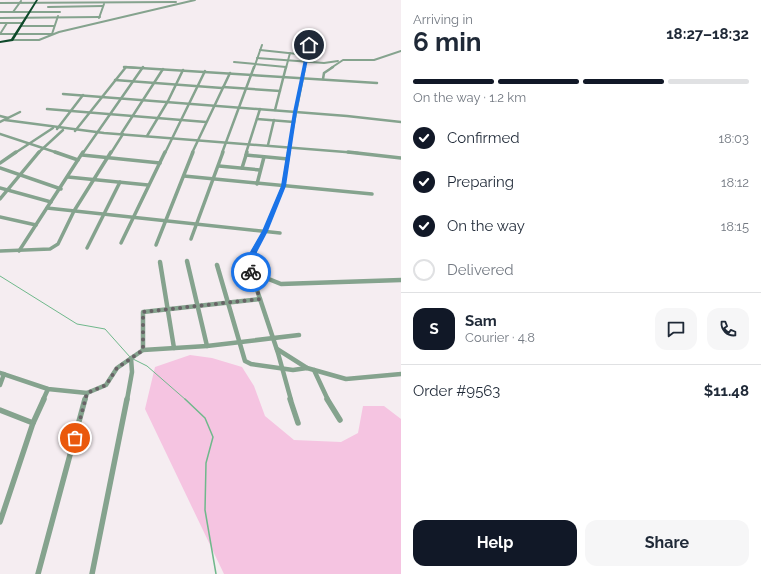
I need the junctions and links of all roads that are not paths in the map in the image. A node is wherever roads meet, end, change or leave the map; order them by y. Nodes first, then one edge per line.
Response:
1 (8, 0) edge
2 (195, 0) edge
3 (21, 1) edge
4 (36, 1) edge
5 (51, 1) edge
6 (64, 1) edge
7 (80, 1) edge
8 (122, 1) edge
9 (105, 2) junction
10 (186, 2) junction
11 (0, 3) edge
12 (6, 3) junction
13 (104, 6) junction
14 (48, 7) junction
15 (62, 7) junction
16 (0, 12) edge
17 (13, 12) junction
18 (30, 12) junction
19 (46, 12) junction
20 (60, 12) junction
21 (42, 17) junction
22 (58, 17) junction
23 (100, 17) junction
24 (0, 18) edge
25 (26, 18) junction
26 (0, 23) edge
27 (7, 23) junction
28 (22, 24) junction
29 (97, 24) junction
30 (38, 26) junction
31 (54, 26) junction
32 (0, 34) edge
33 (16, 34) junction
34 (34, 34) junction
35 (52, 34) junction
36 (311, 36) dead end
37 (12, 40) junction
38 (0, 42) edge
39 (262, 45) dead end
40 (260, 50) junction
41 (401, 51) edge
42 (290, 53) junction
43 (307, 55) junction
44 (257, 58) junction
45 (288, 60) junction
46 (340, 61) junction
47 (234, 62) dead end
48 (305, 62) junction
49 (254, 64) junction
50 (143, 67) junction
51 (286, 67) junction
52 (163, 69) junction
53 (183, 70) junction
54 (205, 71) junction
55 (230, 73) junction
56 (251, 74) junction
57 (284, 76) junction
58 (302, 78) junction
59 (323, 79) junction
60 (115, 80) junction
61 (133, 82) junction
62 (154, 83) junction
63 (377, 83) dead end
64 (176, 85) junction
65 (197, 86) junction
66 (222, 87) junction
67 (246, 89) junction
68 (280, 91) junction
69 (63, 94) dead end
70 (83, 95) junction
71 (102, 96) junction
72 (122, 97) junction
73 (145, 99) junction
74 (168, 101) junction
75 (189, 102) junction
76 (214, 105) junction
77 (239, 107) junction
78 (47, 109) dead end
79 (260, 109) junction
80 (275, 110) junction
81 (70, 111) junction
82 (20, 112) dead end
83 (90, 112) junction
84 (295, 112) junction
85 (110, 114) junction
86 (0, 116) edge
87 (133, 116) junction
88 (157, 118) junction
89 (6, 119) junction
90 (257, 119) junction
91 (274, 120) junction
92 (180, 121) junction
93 (0, 122) edge
94 (206, 122) junction
95 (294, 122) junction
96 (401, 122) edge
97 (55, 128) junction
98 (62, 130) junction
99 (75, 131) junction
100 (98, 132) junction
101 (0, 134) edge
102 (122, 134) junction
103 (147, 136) junction
104 (172, 139) junction
105 (197, 141) junction
106 (226, 142) junction
107 (28, 144) junction
108 (249, 144) junction
109 (268, 145) junction
110 (290, 147) junction
111 (42, 149) junction
112 (82, 155) junction
113 (246, 155) junction
114 (109, 157) junction
115 (264, 157) junction
116 (401, 158) edge
117 (288, 159) junction
118 (78, 160) junction
119 (0, 163) edge
120 (160, 163) junction
121 (219, 166) junction
122 (0, 168) edge
123 (242, 168) junction
124 (260, 170) junction
125 (19, 174) junction
126 (184, 176) junction
127 (68, 177) junction
128 (214, 179) junction
129 (95, 180) junction
130 (120, 182) junction
131 (257, 184) junction
132 (148, 185) junction
133 (283, 186) junction
134 (0, 188) edge
135 (61, 189) junction
136 (7, 190) junction
137 (372, 194) dead end
138 (0, 199) edge
139 (52, 202) junction
140 (47, 208) junction
141 (74, 211) junction
142 (106, 214) junction
143 (0, 217) edge
144 (134, 217) junction
145 (167, 220) junction
146 (197, 224) junction
147 (36, 225) junction
148 (265, 231) junction
149 (280, 233) dead end
150 (191, 239) dead end
151 (121, 243) dead end
152 (156, 245) dead end
153 (87, 248) dead end
154 (0, 250) edge
155 (19, 251) junction
156 (187, 261) dead end
157 (160, 262) dead end
158 (217, 265) dead end
159 (251, 272) junction
160 (401, 280) edge
161 (260, 299) junction
162 (228, 302) junction
163 (197, 305) junction
164 (168, 308) junction
165 (299, 335) dead end
166 (274, 338) junction
167 (239, 342) junction
168 (207, 346) junction
169 (174, 348) junction
170 (277, 349) junction
171 (143, 350) junction
172 (132, 358) junction
173 (281, 368) junction
174 (307, 368) junction
175 (314, 370) junction
176 (2, 374) edge
177 (401, 374) edge
178 (0, 385) edge
179 (48, 389) junction
180 (87, 393) junction
181 (0, 410) edge
182 (340, 420) dead end
183 (33, 423) junction
184 (298, 424) dead end
185 (0, 522) edge
186 (38, 574) edge
187 (92, 574) edge

1 - 12 street
2 - 10 street
3 - 4 street
3 - 12 street
3 - 17 street
4 - 5 street
4 - 18 highway
5 - 6 street
5 - 14 street
6 - 7 street
6 - 15 street
7 - 9 street
8 - 9 street
8 - 10 street
9 - 13 street
10 - 29 street
11 - 12 street
12 - 16 street
13 - 15 street
13 - 23 street
14 - 15 street
14 - 19 street
15 - 20 street
16 - 17 street
17 - 18 street
18 - 19 street
18 - 25 highway
19 - 20 street
20 - 22 street
21 - 22 street
21 - 25 street
21 - 30 street
22 - 23 street
22 - 31 street
23 - 29 street
24 - 25 street
25 - 28 highway
26 - 27 street
27 - 28 street
27 - 32 street
28 - 30 street
28 - 33 highway
29 - 35 street
30 - 31 street
30 - 34 street
31 - 35 street
32 - 33 street
33 - 34 street
33 - 37 highway
34 - 35 street
35 - 37 street
36 - 43 street
37 - 38 highway
39 - 40 street
40 - 42 street
40 - 44 street
41 - 46 street
42 - 43 street
42 - 45 street
43 - 48 street
44 - 45 street
44 - 49 street
45 - 48 street
45 - 51 street
46 - 48 street
46 - 59 street
47 - 49 street
48 - 58 street
49 - 51 street
49 - 56 street
50 - 52 street
50 - 60 street
50 - 61 street
51 - 57 street
52 - 53 street
52 - 62 street
53 - 54 street
53 - 64 street
54 - 55 street
54 - 65 street
55 - 56 street
55 - 66 street
56 - 57 street
56 - 67 street
57 - 58 street
57 - 68 street
58 - 59 street
58 - 84 street
59 - 63 street
60 - 61 street
60 - 71 street
61 - 62 street
61 - 72 street
62 - 64 street
62 - 73 street
64 - 65 street
64 - 74 street
65 - 66 street
65 - 75 street
66 - 67 street
66 - 76 street
67 - 68 street
67 - 77 street
68 - 80 street
69 - 70 street
70 - 71 street
70 - 81 street
71 - 72 street
71 - 83 street
72 - 73 street
72 - 85 street
73 - 74 street
73 - 87 street
74 - 75 street
74 - 88 street
75 - 76 street
75 - 92 street
76 - 77 street
76 - 94 street
77 - 79 street
77 - 106 street
78 - 81 street
79 - 80 street
79 - 90 street
80 - 84 street
81 - 83 street
81 - 97 street
82 - 89 street
83 - 85 street
83 - 99 street
84 - 95 street
84 - 96 street
85 - 87 street
85 - 100 street
86 - 89 street
87 - 88 street
87 - 102 street
88 - 92 street
88 - 103 street
89 - 93 street
89 - 97 street
90 - 91 street
90 - 108 street
91 - 95 street
91 - 109 street
92 - 94 street
92 - 104 street
94 - 105 street
95 - 110 street
97 - 98 street
97 - 107 street
98 - 99 street
98 - 111 street
99 - 100 street
100 - 102 street
100 - 112 street
101 - 107 street
102 - 103 street
102 - 114 street
103 - 104 street
104 - 105 street
104 - 120 street
105 - 106 street
105 - 126 street
106 - 108 street
106 - 121 street
107 - 111 street
107 - 119 street
108 - 109 street
108 - 113 street
109 - 110 street
110 - 116 street
110 - 117 street
111 - 118 street
111 - 125 street
112 - 114 street
112 - 118 street
113 - 115 street
113 - 123 street
114 - 120 street
114 - 129 street
115 - 117 street
115 - 124 street
117 - 133 street
118 - 127 street
120 - 132 street
121 - 123 street
121 - 128 street
122 - 125 street
123 - 124 street
124 - 131 street
125 - 135 street
125 - 136 street
126 - 128 street
126 - 145 street
127 - 129 street
127 - 135 street
128 - 131 street
128 - 146 street
129 - 130 street
129 - 141 street
130 - 132 street
130 - 142 street
131 - 133 street
132 - 144 street
133 - 137 street
133 - 148 street
134 - 136 street
135 - 139 street
136 - 138 street
136 - 139 street
139 - 140 street
140 - 141 street
140 - 147 street
141 - 142 street
141 - 155 street
142 - 144 street
142 - 153 street
143 - 147 street
144 - 145 street
144 - 151 street
145 - 146 street
145 - 152 street
146 - 148 street
146 - 150 street
147 - 155 street
148 - 149 street
148 - 159 street
154 - 155 street
156 - 163 street
157 - 164 street
158 - 162 street
159 - 160 street
159 - 161 street
161 - 162 street
161 - 166 street
162 - 163 street
162 - 167 street
163 - 164 street
163 - 168 street
164 - 169 street
164 - 171 street
165 - 166 street
166 - 167 street
166 - 170 street
167 - 168 street
167 - 173 street
168 - 169 street
169 - 171 street
170 - 173 street
170 - 174 street
171 - 172 street
172 - 180 street
172 - 187 street
173 - 174 street
173 - 184 street
174 - 175 street
175 - 177 street
175 - 182 street
176 - 178 street
176 - 179 street
179 - 180 street
179 - 183 street
180 - 186 street
181 - 183 street
183 - 185 street

